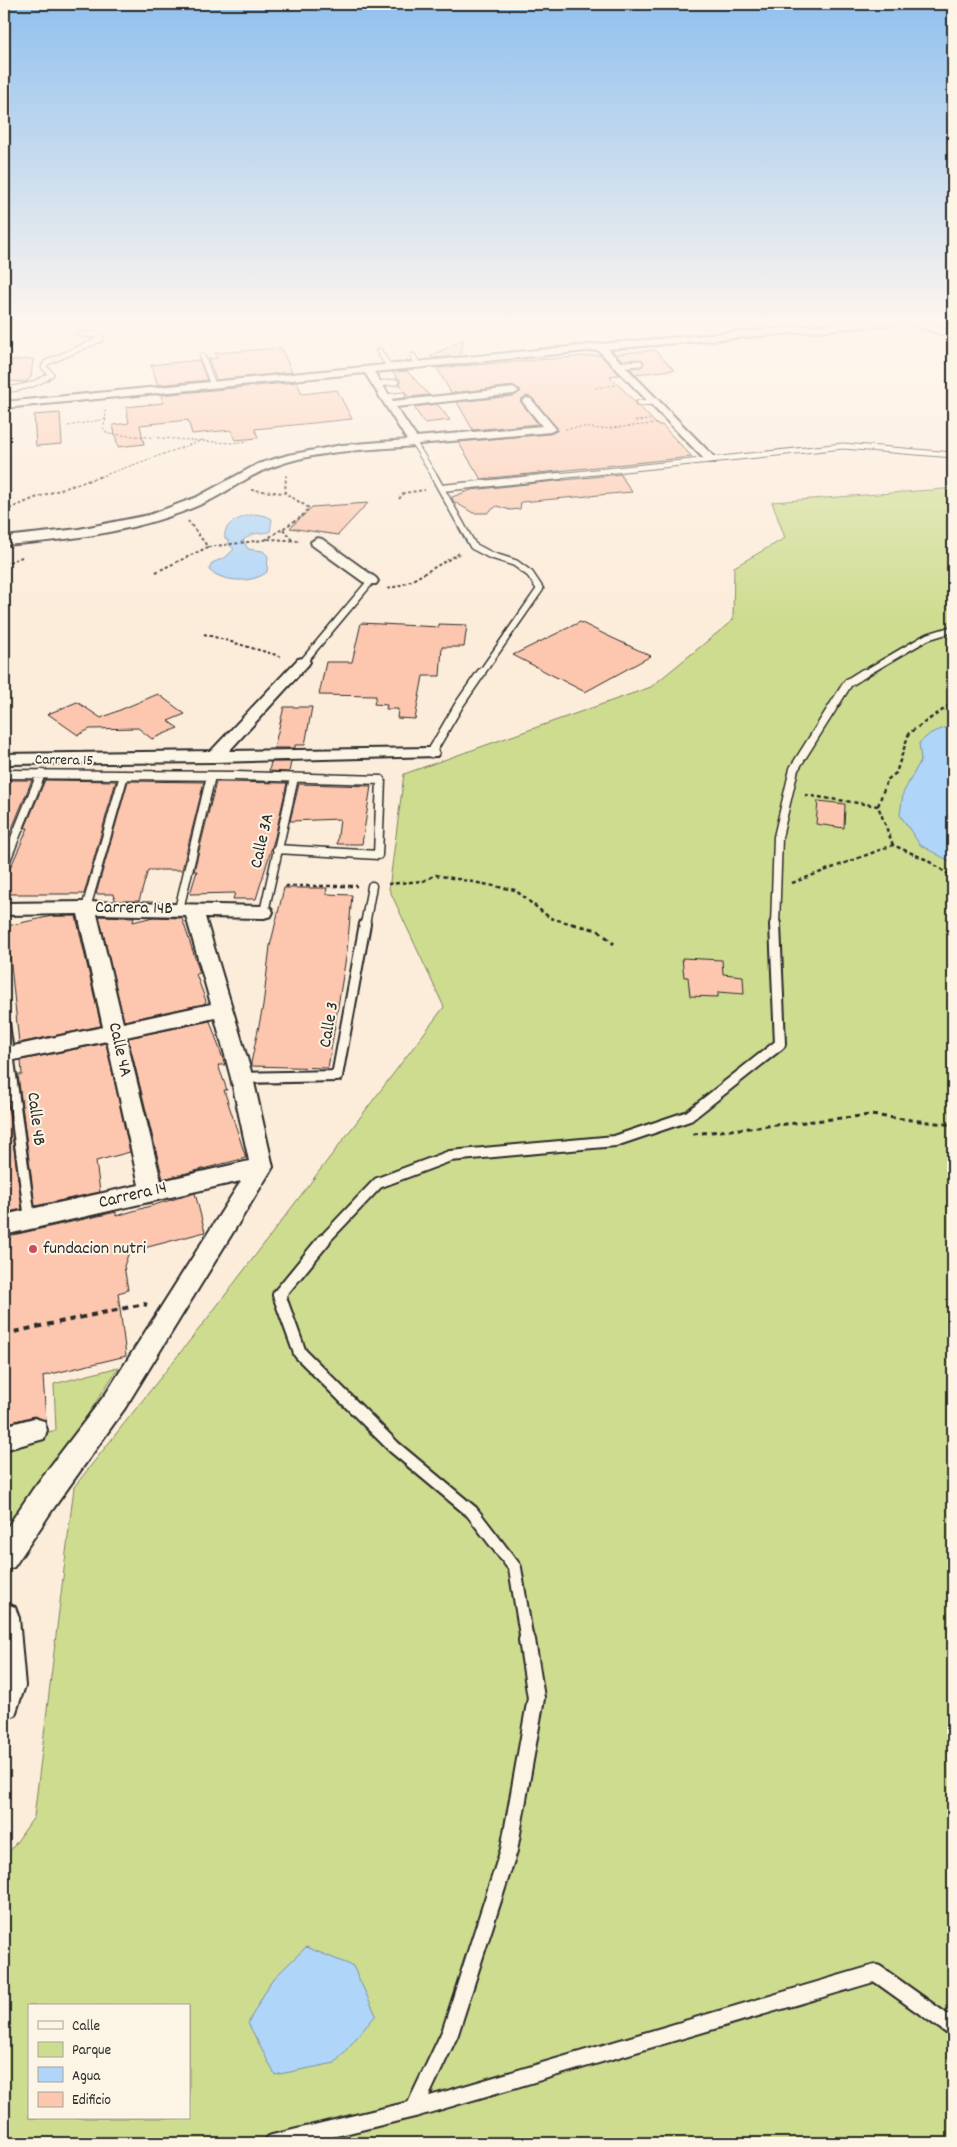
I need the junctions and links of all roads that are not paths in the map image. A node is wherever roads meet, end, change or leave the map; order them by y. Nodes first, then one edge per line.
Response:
1 (401, 420) edge
2 (543, 420) edge
3 (671, 420) edge
4 (414, 442) junction
5 (953, 455) edge
6 (711, 460) junction
7 (442, 488) junction
8 (4, 540) edge
9 (317, 542) road end
10 (370, 581) joint
11 (953, 629) edge
12 (303, 662) joint
13 (431, 753) joint
14 (215, 756) junction
15 (4, 759) edge
16 (4, 774) edge
17 (41, 774) junction
18 (124, 775) junction
19 (211, 776) junction
20 (294, 778) junction
21 (277, 850) junction
22 (4, 865) edge
23 (372, 886) road end
24 (4, 908) edge
25 (86, 908) junction
26 (186, 910) junction
27 (264, 912) joint
28 (223, 1009) junction
29 (4, 1023) edge
30 (115, 1032) junction
31 (6, 1055) edge
32 (242, 1078) junction
33 (262, 1167) junction
34 (152, 1192) junction
35 (30, 1219) junction
36 (4, 1225) edge
37 (34, 1430) dead end
38 (4, 1438) edge
39 (4, 1557) edge
40 (4, 1618) edge
41 (4, 1704) edge
42 (953, 2028) edge
43 (414, 2109) junction
44 (273, 2143) edge

1 - 4 street
2 - 4 street
3 - 6 street
4 - 7 lane
4 - 8 street
5 - 6 lane
6 - 7 lane
7 - 13 lane
9 - 10 street
10 - 12 lane
11 - 43 lane
12 - 14 street
13 - 14 street
14 - 15 street
16 - 17 lane, Carrera 15
17 - 18 lane, Carrera 15
17 - 22 lane
18 - 19 lane, Carrera 15
18 - 25 lane
19 - 20 lane, Carrera 15
19 - 26 lane
20 - 21 lane, Calle 3A
20 - 21 lane, Carrera 15
21 - 27 lane, Calle 3A
23 - 32 lane, Calle 3
24 - 25 street, Carrera 14B
25 - 26 street, Carrera 14B
25 - 30 street, Calle 4A
26 - 27 street, Carrera 14B
26 - 28 street
28 - 30 street
28 - 32 street
29 - 31 lane, Calle 4B
30 - 31 street
30 - 34 street, Calle 4A
31 - 35 lane, Calle 4B
32 - 33 street
33 - 34 street, Carrera 14
33 - 39 street
34 - 35 street, Carrera 14
35 - 36 street, Carrera 14
37 - 38 street
40 - 41 street
42 - 43 lane
43 - 44 lane

